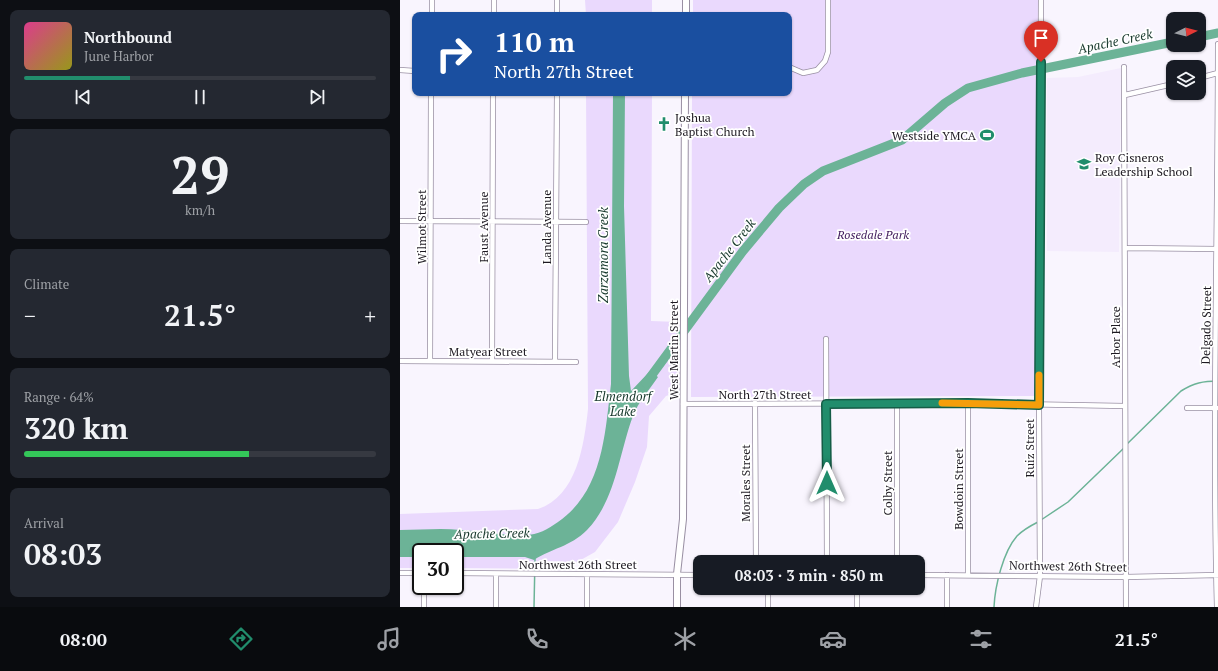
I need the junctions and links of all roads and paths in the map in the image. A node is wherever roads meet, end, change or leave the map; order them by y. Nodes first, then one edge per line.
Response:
1 (432, 0) edge
2 (494, 0) edge
3 (557, 0) edge
4 (686, 0) edge
5 (828, 0) edge
6 (1041, 0) edge
7 (432, 12) edge
8 (494, 12) edge
9 (557, 12) edge
10 (686, 12) edge
11 (1218, 44) edge
12 (1124, 67) dead end
13 (792, 68) edge
14 (400, 70) edge
15 (412, 70) edge
16 (1218, 73) edge
17 (1206, 76) edge
18 (1166, 86) edge
19 (1125, 95) junction
20 (432, 96) edge
21 (494, 96) edge
22 (557, 96) edge
23 (685, 96) edge
24 (400, 221) edge
25 (431, 221) junction
26 (493, 222) junction
27 (586, 222) dead end
28 (556, 223) junction
29 (1126, 248) junction
30 (1218, 249) edge
31 (826, 339) dead end
32 (400, 360) edge
33 (430, 361) junction
34 (492, 362) junction
35 (555, 362) junction
36 (576, 362) dead end
37 (755, 403) junction
38 (968, 403) junction
39 (683, 404) junction
40 (826, 404) junction
41 (897, 404) junction
42 (1039, 405) junction
43 (1125, 406) junction
44 (1187, 408) dead end
45 (1217, 408) edge
46 (756, 555) edge
47 (827, 555) edge
48 (897, 555) edge
49 (400, 573) edge
50 (412, 573) edge
51 (464, 573) edge
52 (496, 574) junction
53 (587, 574) junction
54 (677, 574) junction
55 (693, 574) edge
56 (925, 575) edge
57 (947, 575) junction
58 (968, 575) junction
59 (1217, 575) edge
60 (1040, 576) junction
61 (1125, 577) junction
62 (424, 595) edge
63 (768, 595) edge
64 (857, 595) edge
65 (424, 607) edge
66 (496, 607) edge
67 (587, 607) edge
68 (677, 607) edge
69 (768, 607) edge
70 (857, 607) edge
71 (947, 607) edge
72 (1036, 607) edge
73 (1126, 607) edge
74 (1217, 607) edge

1 - 7 street
2 - 8 street
3 - 9 street
4 - 10 street
5 - 13 street
6 - 42 street, Ruiz Street
11 - 16 street, Delgado Street
12 - 19 street, Arbor Place
14 - 15 street
16 - 17 street
16 - 30 street, Delgado Street
18 - 19 street
19 - 29 street, Arbor Place
20 - 25 street, Wilmot Street
21 - 26 street, Faust Avenue
22 - 28 street, Landa Avenue
23 - 39 street, West Martin Street
24 - 25 street
25 - 26 street
25 - 33 street, Wilmot Street
26 - 28 street
26 - 34 street, Faust Avenue
27 - 28 street
28 - 35 street, Landa Avenue
29 - 30 street
29 - 43 street, Arbor Place
30 - 45 street, Delgado Street
31 - 40 street
32 - 33 street, Matyear Street
33 - 34 street, Matyear Street
34 - 35 street, Matyear Street
35 - 36 street, Matyear Street
37 - 39 street, North 27th Street
37 - 40 street, North 27th Street
37 - 46 street, Morales Street
38 - 41 street, North 27th Street
38 - 42 street, North 27th Street
38 - 58 street, Bowdoin Street
39 - 54 street, West Martin Street
40 - 41 street, North 27th Street
40 - 47 street
41 - 48 street, Colby Street
42 - 43 street, North 27th Street
42 - 60 street, Ruiz Street
43 - 61 street, Arbor Place
44 - 45 street
45 - 59 street, Delgado Street
49 - 50 street
51 - 52 street, Northwest 26th Street
52 - 53 street, Northwest 26th Street
52 - 66 street
53 - 54 street, Northwest 26th Street
53 - 67 street
54 - 55 street, Northwest 26th Street
54 - 68 street, West Martin Street
56 - 57 street, Northwest 26th Street
57 - 58 street, Northwest 26th Street
57 - 71 street
58 - 60 street, Northwest 26th Street
59 - 61 street, Northwest 26th Street
59 - 74 street, Delgado Street
60 - 61 street, Northwest 26th Street
60 - 72 street, Ruiz Street
61 - 73 street, Arbor Place
62 - 65 street
63 - 69 street
64 - 70 street

